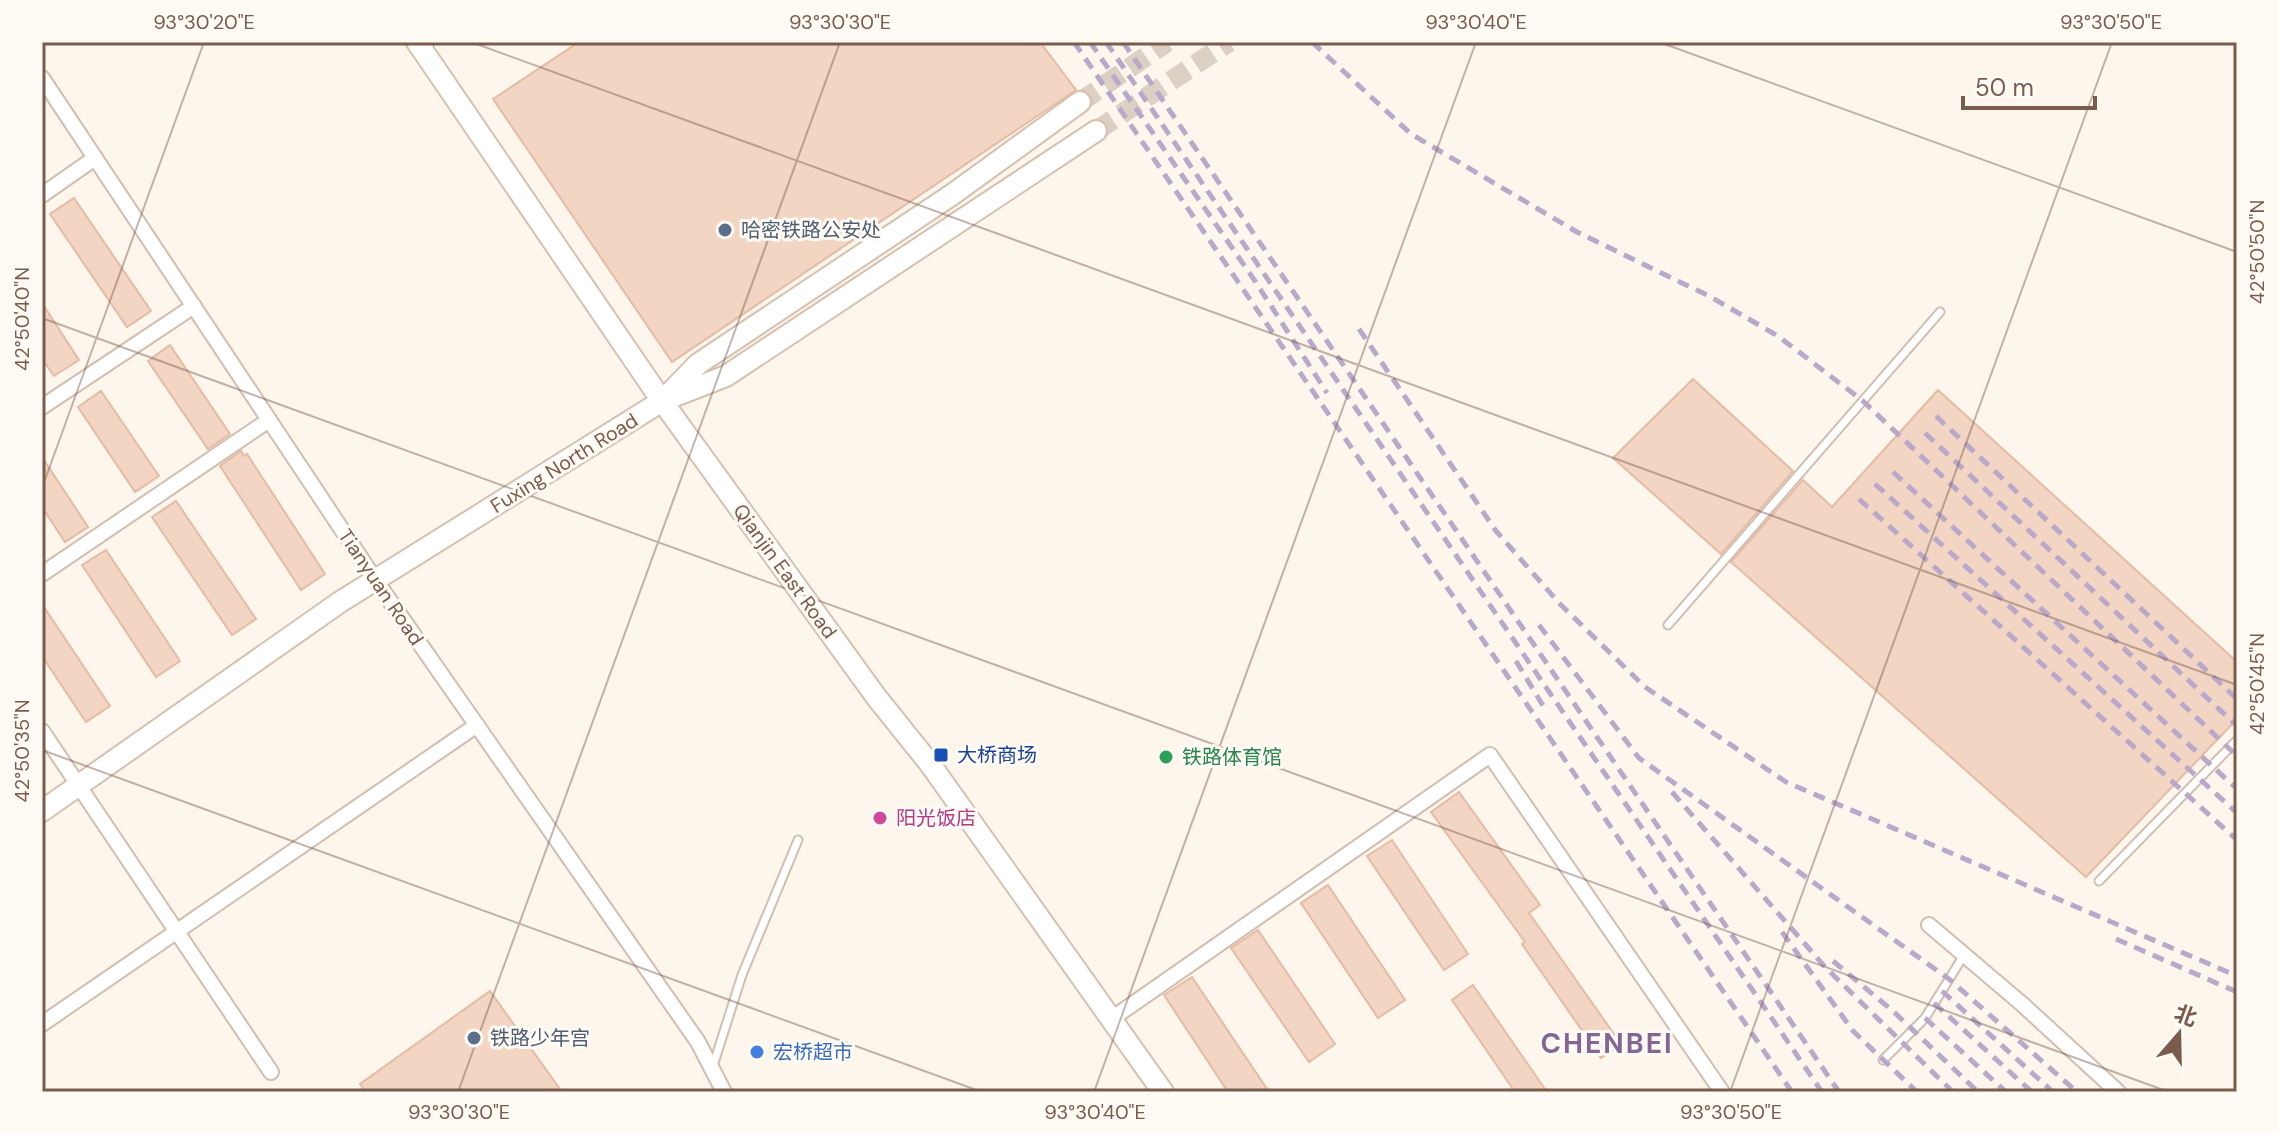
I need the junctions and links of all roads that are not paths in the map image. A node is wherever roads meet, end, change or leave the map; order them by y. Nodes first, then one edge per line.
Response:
1 (417, 42) edge
2 (42, 78) edge
3 (1080, 102) tunnel mouth
4 (1096, 131) tunnel mouth
5 (95, 158) junction
6 (42, 195) edge
7 (194, 306) junction
8 (1940, 312) dead end
9 (662, 401) junction
10 (42, 407) edge
11 (269, 420) junction
12 (42, 574) edge
13 (376, 581) junction
14 (1668, 625) dead end
15 (477, 725) junction
16 (42, 731) edge
17 (2237, 740) edge
18 (79, 785) junction
19 (42, 811) edge
20 (798, 840) dead end
21 (2099, 881) dead end
22 (1929, 925) dead end
23 (175, 929) junction
24 (1964, 955) junction
25 (1110, 1020) junction
26 (42, 1024) edge
27 (1883, 1060) dead end
28 (713, 1067) junction
29 (271, 1072) dead end
30 (724, 1092) edge
31 (1163, 1092) edge
32 (1722, 1092) edge
33 (2118, 1092) edge

1 - 9 street, Qianjin East Road
2 - 5 street, Tianyuan Road
3 - 9 street
4 - 9 street, Fuxing North Road
5 - 6 street
5 - 7 street, Tianyuan Road
7 - 10 street
7 - 11 street, Tianyuan Road
8 - 14 lane
9 - 13 street, Fuxing North Road
9 - 25 street, Qianjin East Road
11 - 12 street
11 - 13 street, Tianyuan Road
13 - 15 street, Tianyuan Road
13 - 18 street, Fuxing North Road
15 - 23 street
15 - 28 street, Tianyuan Road
16 - 18 street
17 - 21 lane
18 - 19 street, Fuxing North Road
18 - 23 street
20 - 28 lane
22 - 24 street
23 - 26 street
23 - 29 street
24 - 27 lane
24 - 33 street
25 - 31 street, Qianjin East Road
25 - 32 street
28 - 30 street, Tianyuan Road

